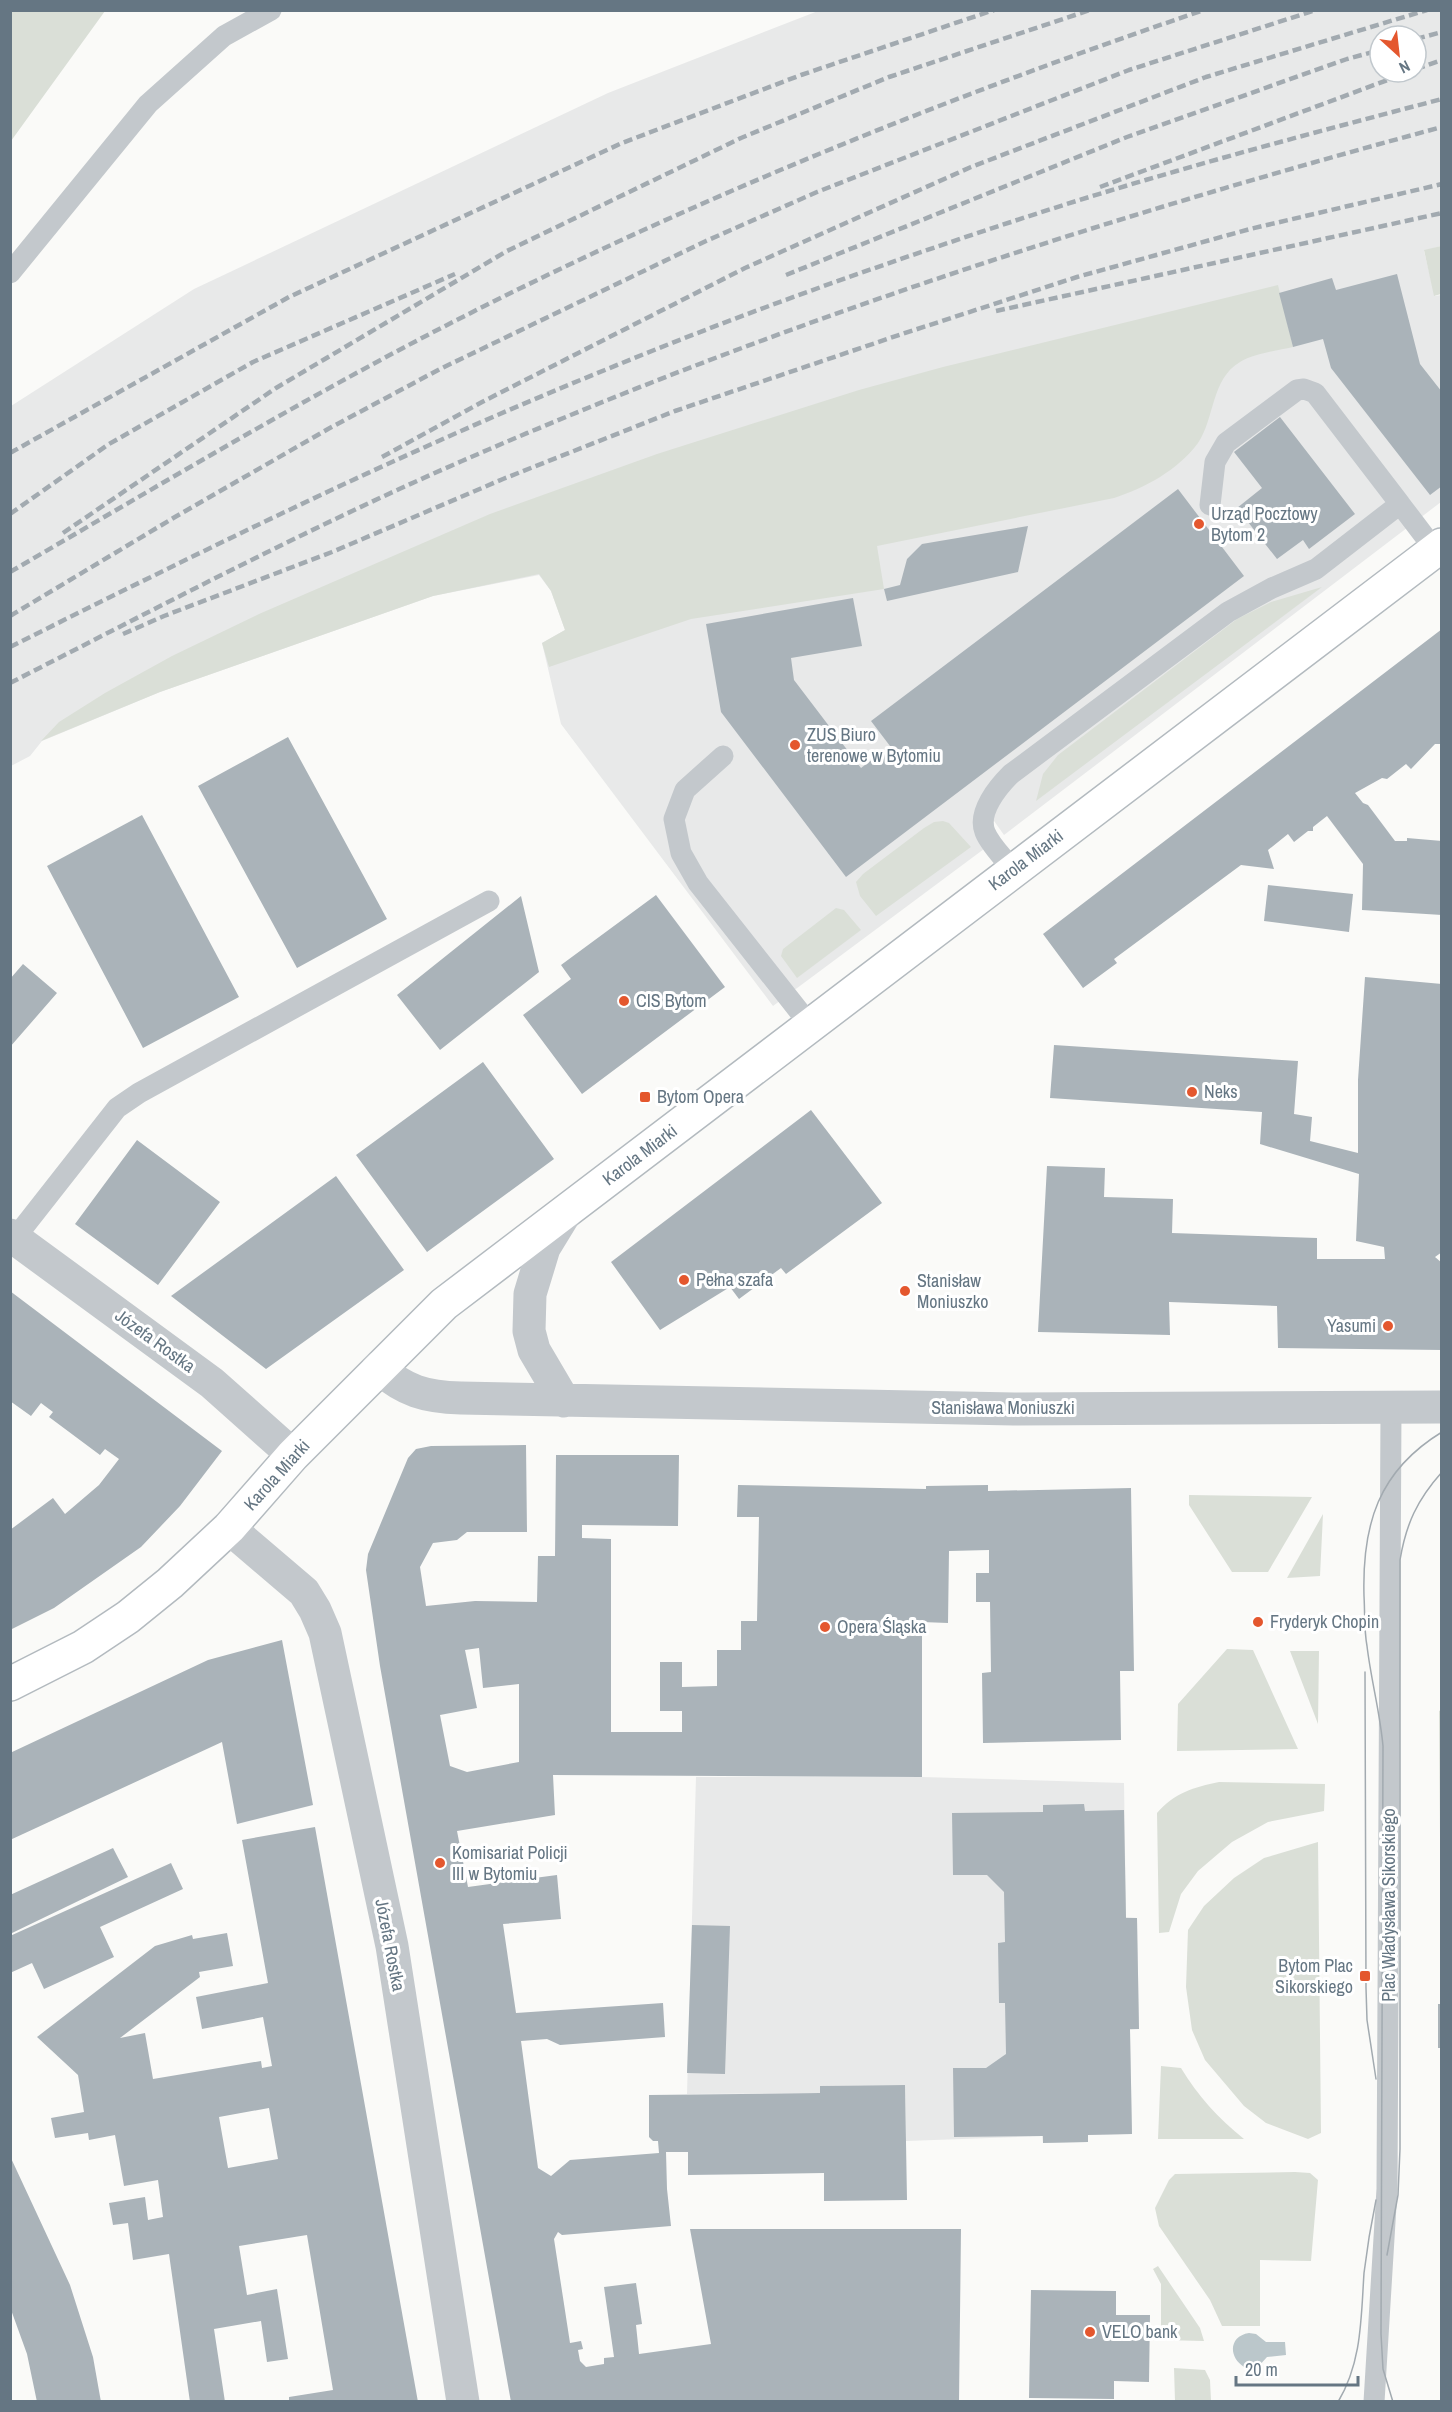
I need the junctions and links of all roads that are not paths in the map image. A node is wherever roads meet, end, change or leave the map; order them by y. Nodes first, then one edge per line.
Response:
1 (271, 10) edge
2 (10, 273) edge
3 (1400, 504) junction
4 (1210, 505) dead end
5 (1438, 547) edge
6 (723, 756) dead end
7 (1013, 870) junction
8 (489, 901) dead end
9 (810, 1025) junction
10 (567, 1210) junction
11 (13, 1236) edge
12 (378, 1368) junction
13 (564, 1401) junction
14 (1442, 1407) edge
15 (1391, 1409) junction
16 (293, 1455) junction
17 (229, 1528) junction
18 (10, 1684) edge
19 (463, 2402) edge
20 (1374, 2402) edge

1 - 2 lane
3 - 4 lane
3 - 5 lane
3 - 7 lane
5 - 7 main road, Karola Miarki
6 - 9 lane
7 - 9 main road, Karola Miarki
8 - 11 lane
9 - 10 main road, Karola Miarki
10 - 12 main road, Karola Miarki
10 - 13 street
11 - 16 street, Józefa Rostka
12 - 13 street, Stanisława Moniuszki
12 - 16 main road, Karola Miarki
13 - 15 street, Stanisława Moniuszki
14 - 15 street, Stanisława Moniuszki
15 - 20 lane, Plac Władysława Sikorskiego
16 - 17 main road, Karola Miarki
17 - 18 main road, Karola Miarki
17 - 19 street, Józefa Rostka

